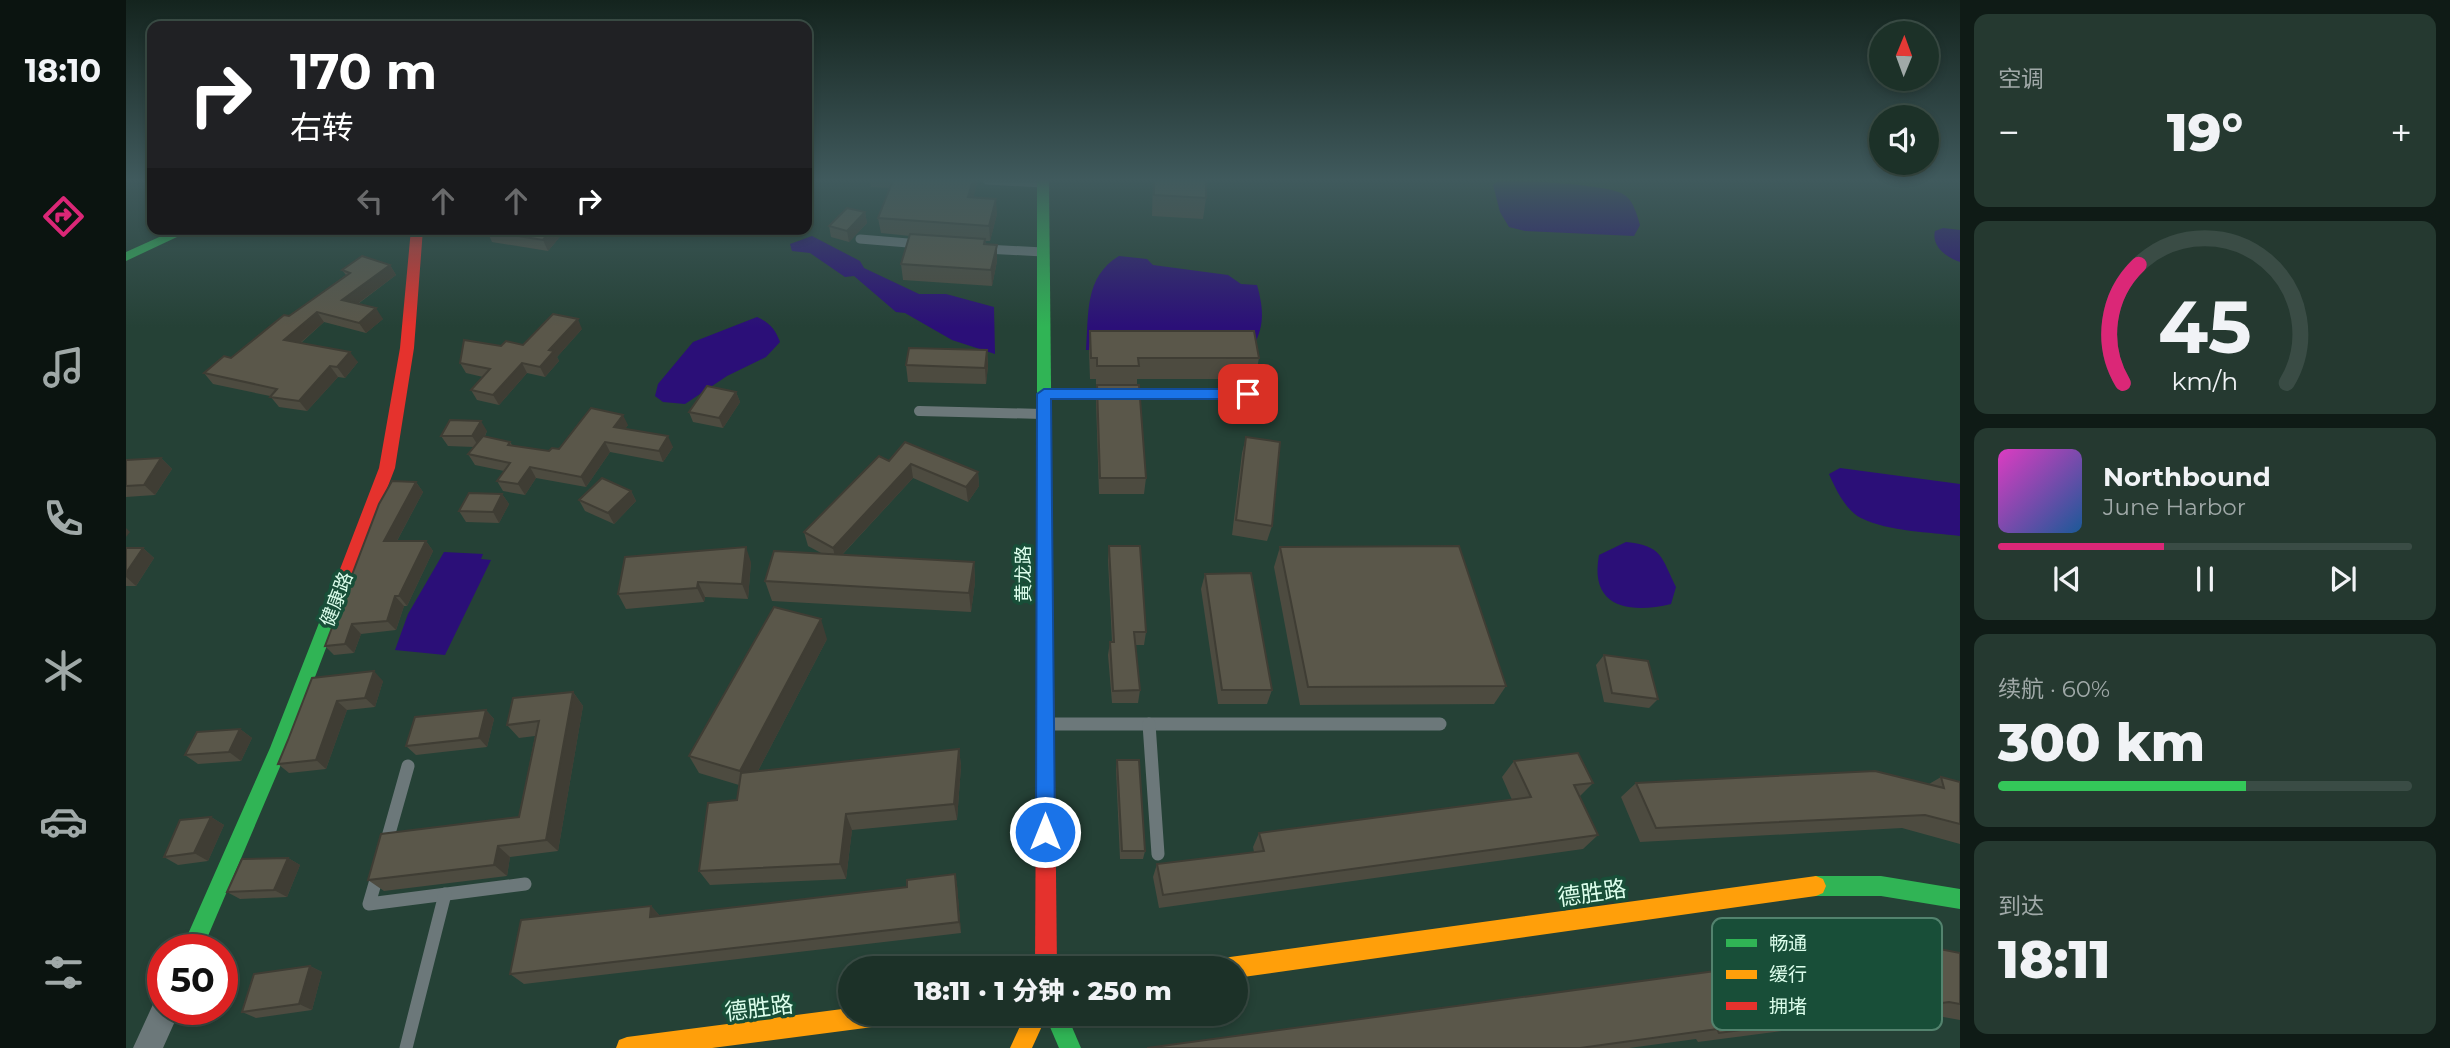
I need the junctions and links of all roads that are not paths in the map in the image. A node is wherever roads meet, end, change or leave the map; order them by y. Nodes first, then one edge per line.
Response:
1 (1043, 229) edge
2 (147, 233) edge
3 (175, 235) edge
4 (416, 235) edge
5 (860, 239) dead end
6 (126, 243) edge
7 (929, 244) edge
8 (971, 248) edge
9 (1043, 252) junction
10 (126, 257) edge
11 (1044, 394) junction
12 (1248, 394) dead end
13 (919, 411) dead end
14 (1044, 414) junction
15 (1045, 723) junction
16 (1149, 724) junction
17 (1440, 724) dead end
18 (408, 766) dead end
19 (1158, 854) dead end
20 (524, 884) dead end
21 (445, 894) junction
22 (1960, 899) edge
23 (198, 934) edge
24 (1046, 956) edge
25 (1248, 965) edge
26 (838, 1021) edge
27 (158, 1025) edge
28 (1031, 1026) edge
29 (1061, 1026) edge
30 (148, 1048) edge
31 (406, 1048) edge
32 (627, 1048) edge
33 (1021, 1048) edge
34 (1070, 1048) edge

1 - 9 main road, 黄龙路
2 - 6 main road
3 - 10 main road
4 - 23 main road, 健康路
5 - 7 lane
8 - 9 lane
9 - 11 main road, 黄龙路
11 - 12 lane
11 - 14 main road, 黄龙路
13 - 14 lane
14 - 15 main road, 黄龙路
15 - 16 lane
15 - 24 main road, 黄龙路
16 - 17 lane
16 - 19 lane
18 - 21 lane
20 - 21 lane
21 - 31 lane
22 - 25 main road, 德胜路
26 - 32 main road, 德胜路
27 - 30 street
28 - 33 main road
29 - 34 main road

